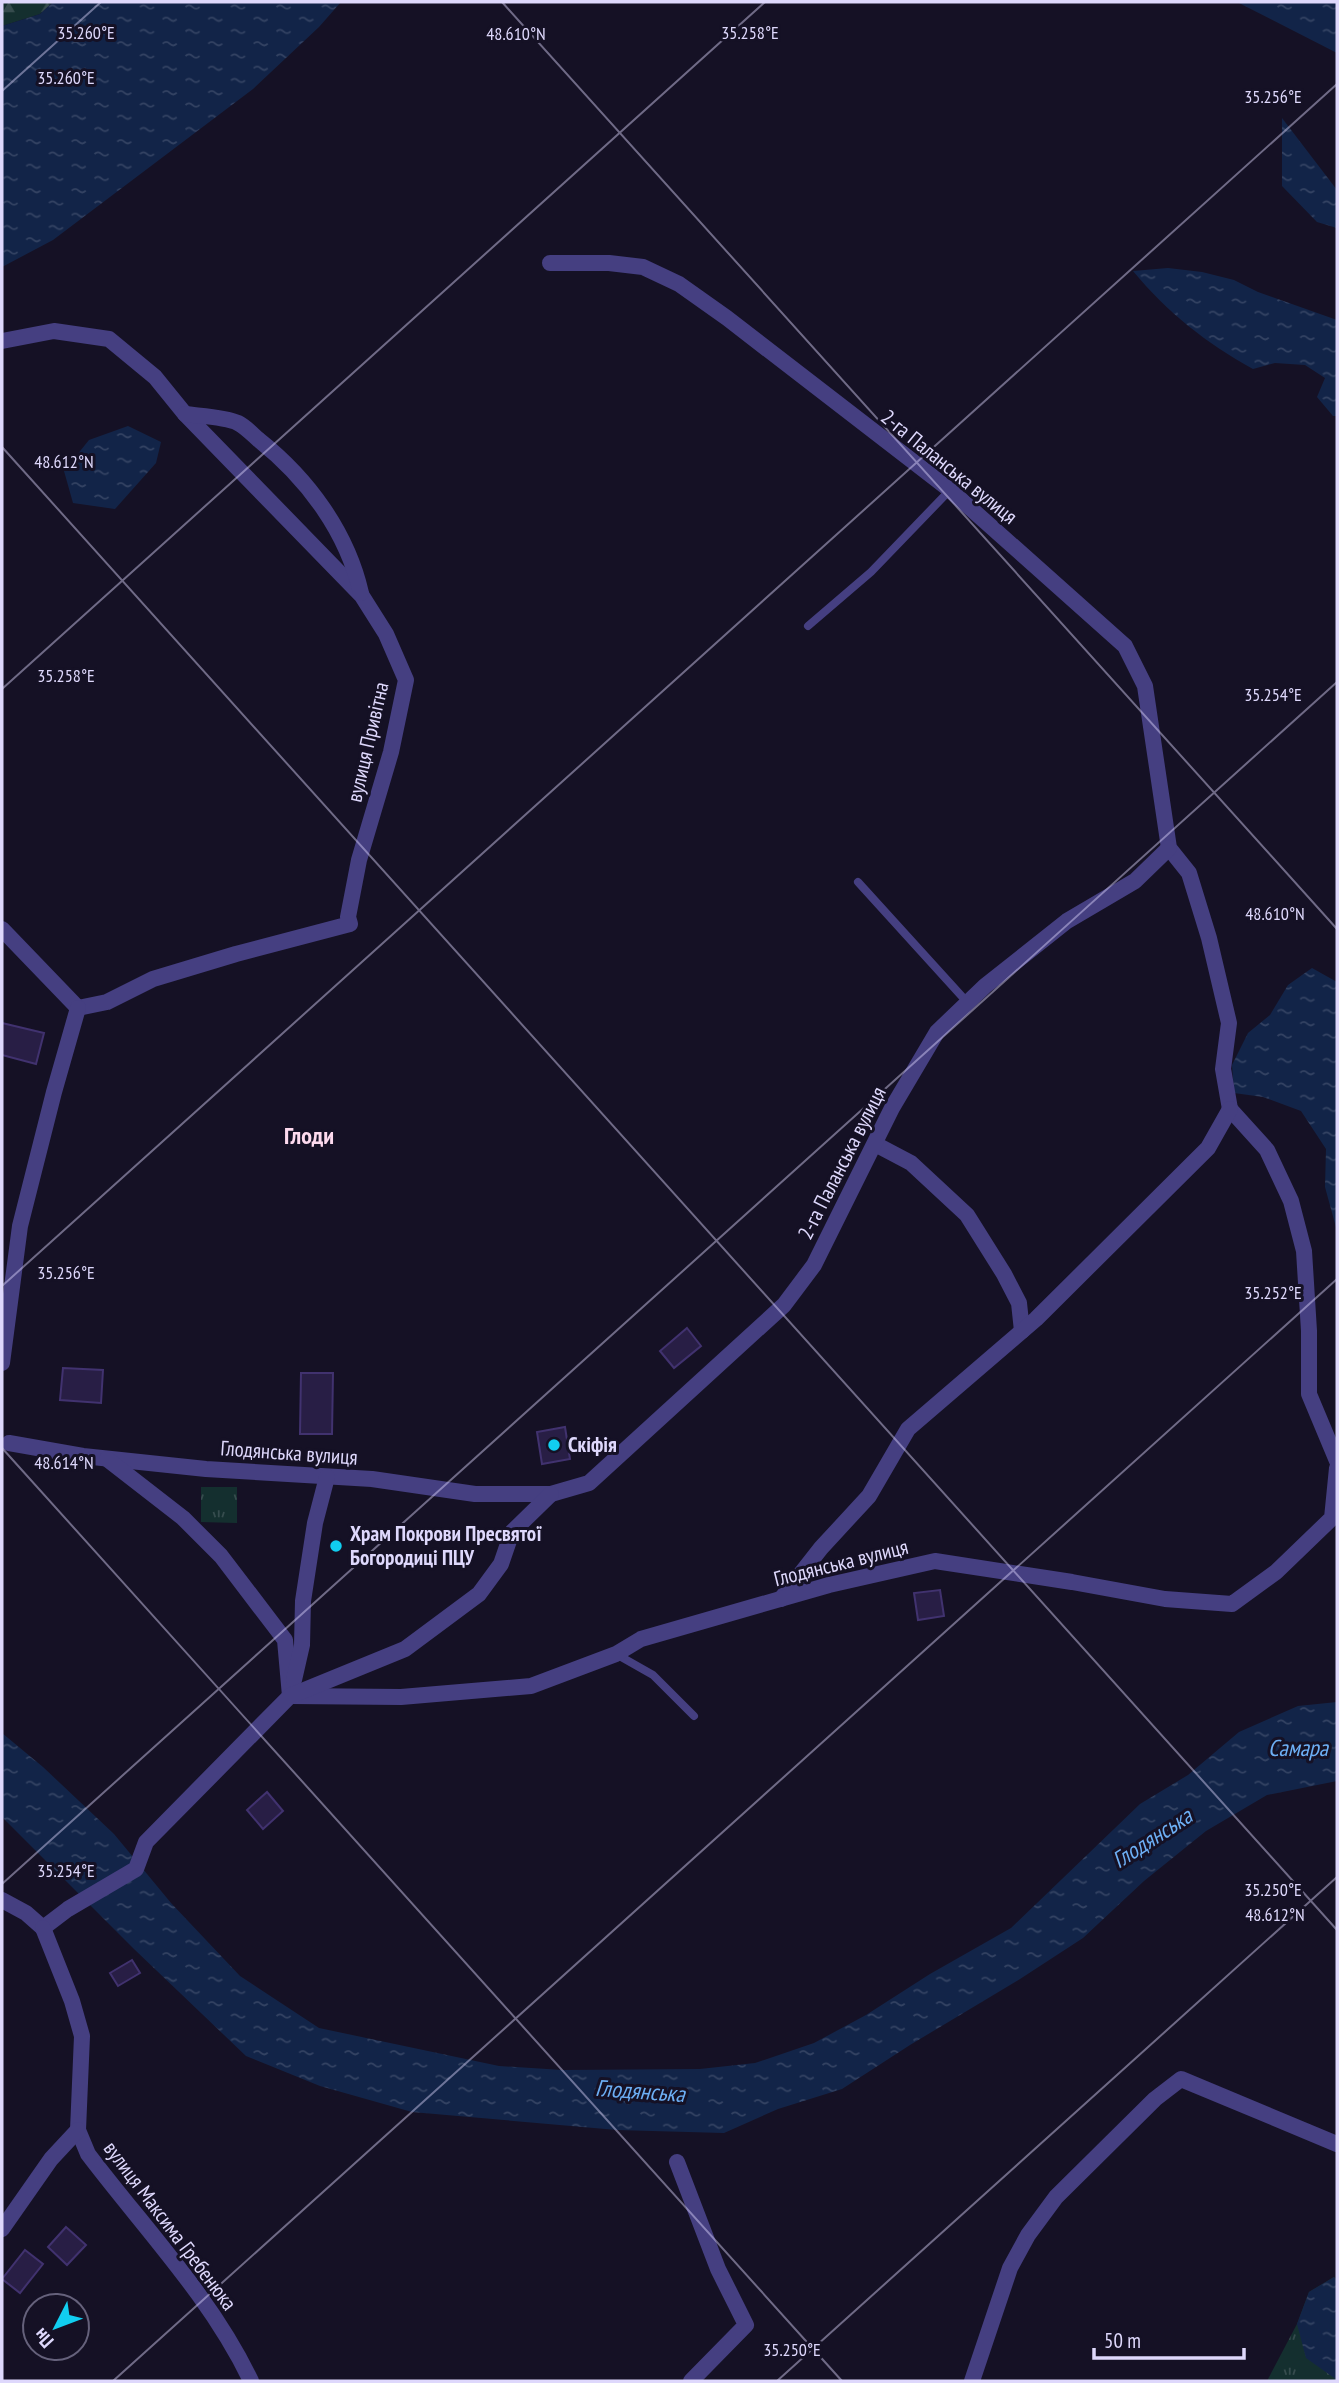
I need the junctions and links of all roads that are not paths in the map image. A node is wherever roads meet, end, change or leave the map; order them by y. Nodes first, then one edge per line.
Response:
1 (550, 263) dead end
2 (2, 341) edge
3 (186, 414) junction
4 (950, 490) junction
5 (362, 596) junction
6 (808, 626) dead end
7 (1169, 848) junction
8 (858, 881) dead end
9 (2, 929) edge
10 (967, 1002) junction
11 (78, 1008) junction
12 (1230, 1110) junction
13 (875, 1144) junction
14 (1022, 1331) junction
15 (2, 1363) edge
16 (4, 1440) edge
17 (107, 1459) junction
18 (1337, 1461) edge
19 (1337, 1468) edge
20 (327, 1477) junction
21 (551, 1494) junction
22 (781, 1599) junction
23 (616, 1654) junction
24 (290, 1696) junction
25 (694, 1716) dead end
26 (5, 1906) edge
27 (43, 1928) junction
28 (78, 2130) junction
29 (1337, 2144) edge
30 (677, 2161) dead end
31 (2, 2229) edge
32 (250, 2381) edge
33 (691, 2381) edge
34 (972, 2381) edge

1 - 4 street, 2-га Паланська вулиця
2 - 3 street, вулиця Привітна
3 - 5 street, вулиця Привітна
3 - 5 street
4 - 6 lane
4 - 7 street, 2-га Паланська вулиця
5 - 11 street, вулиця Привітна
7 - 10 street, 2-га Паланська вулиця
7 - 12 street, 2-га Паланська вулиця
8 - 10 lane
9 - 11 street
10 - 13 street, 2-га Паланська вулиця
11 - 15 street
12 - 14 street
12 - 18 street
13 - 14 street
13 - 21 street, 2-га Паланська вулиця
14 - 22 street
16 - 17 street, Глодянська вулиця
17 - 20 street, Глодянська вулиця
17 - 24 street, Глодянська вулиця
19 - 22 street, Глодянська вулиця
20 - 21 street, Глодянська вулиця
20 - 24 street
21 - 24 street
22 - 23 street, Глодянська вулиця
23 - 24 street, Глодянська вулиця
23 - 25 lane
24 - 27 street
26 - 27 street
27 - 28 street, вулиця Максима Гребенюка
28 - 31 street
28 - 32 street, вулиця Максима Гребенюка
29 - 34 street
30 - 33 street

